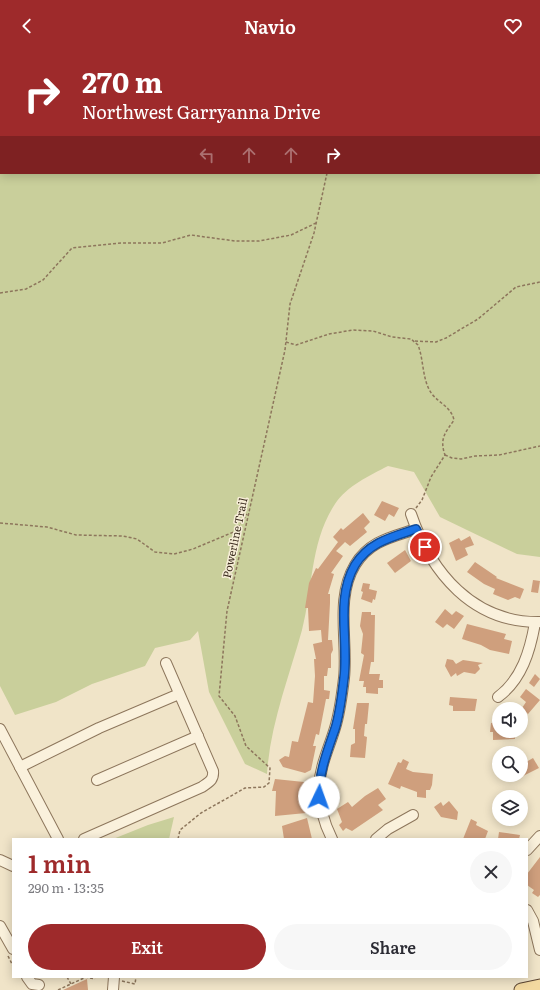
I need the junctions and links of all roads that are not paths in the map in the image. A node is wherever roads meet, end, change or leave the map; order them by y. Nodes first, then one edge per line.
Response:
1 (411, 514) road end
2 (416, 529) junction
3 (537, 622) edge
4 (166, 663) dead end
5 (179, 694) junction
6 (498, 697) dead end
7 (0, 728) edge
8 (198, 736) junction
9 (20, 767) junction
10 (96, 780) dead end
11 (413, 815) dead end
12 (540, 836) edge
13 (57, 838) edge
14 (86, 838) edge
15 (332, 838) edge
16 (377, 838) edge
17 (528, 849) edge
18 (530, 921) edge
19 (0, 926) edge
20 (12, 946) edge
21 (540, 950) edge
22 (28, 978) edge
23 (114, 978) edge
24 (39, 985) dead end
25 (540, 986) edge
26 (113, 990) edge
27 (520, 990) edge

1 - 2 street
2 - 3 street
2 - 15 street
3 - 6 street
4 - 5 street
5 - 8 street
5 - 9 street
7 - 9 street
8 - 10 street
8 - 14 street
9 - 13 street
11 - 16 street
12 - 17 street
18 - 21 street
19 - 20 street
22 - 24 street
23 - 26 street
25 - 27 main road

